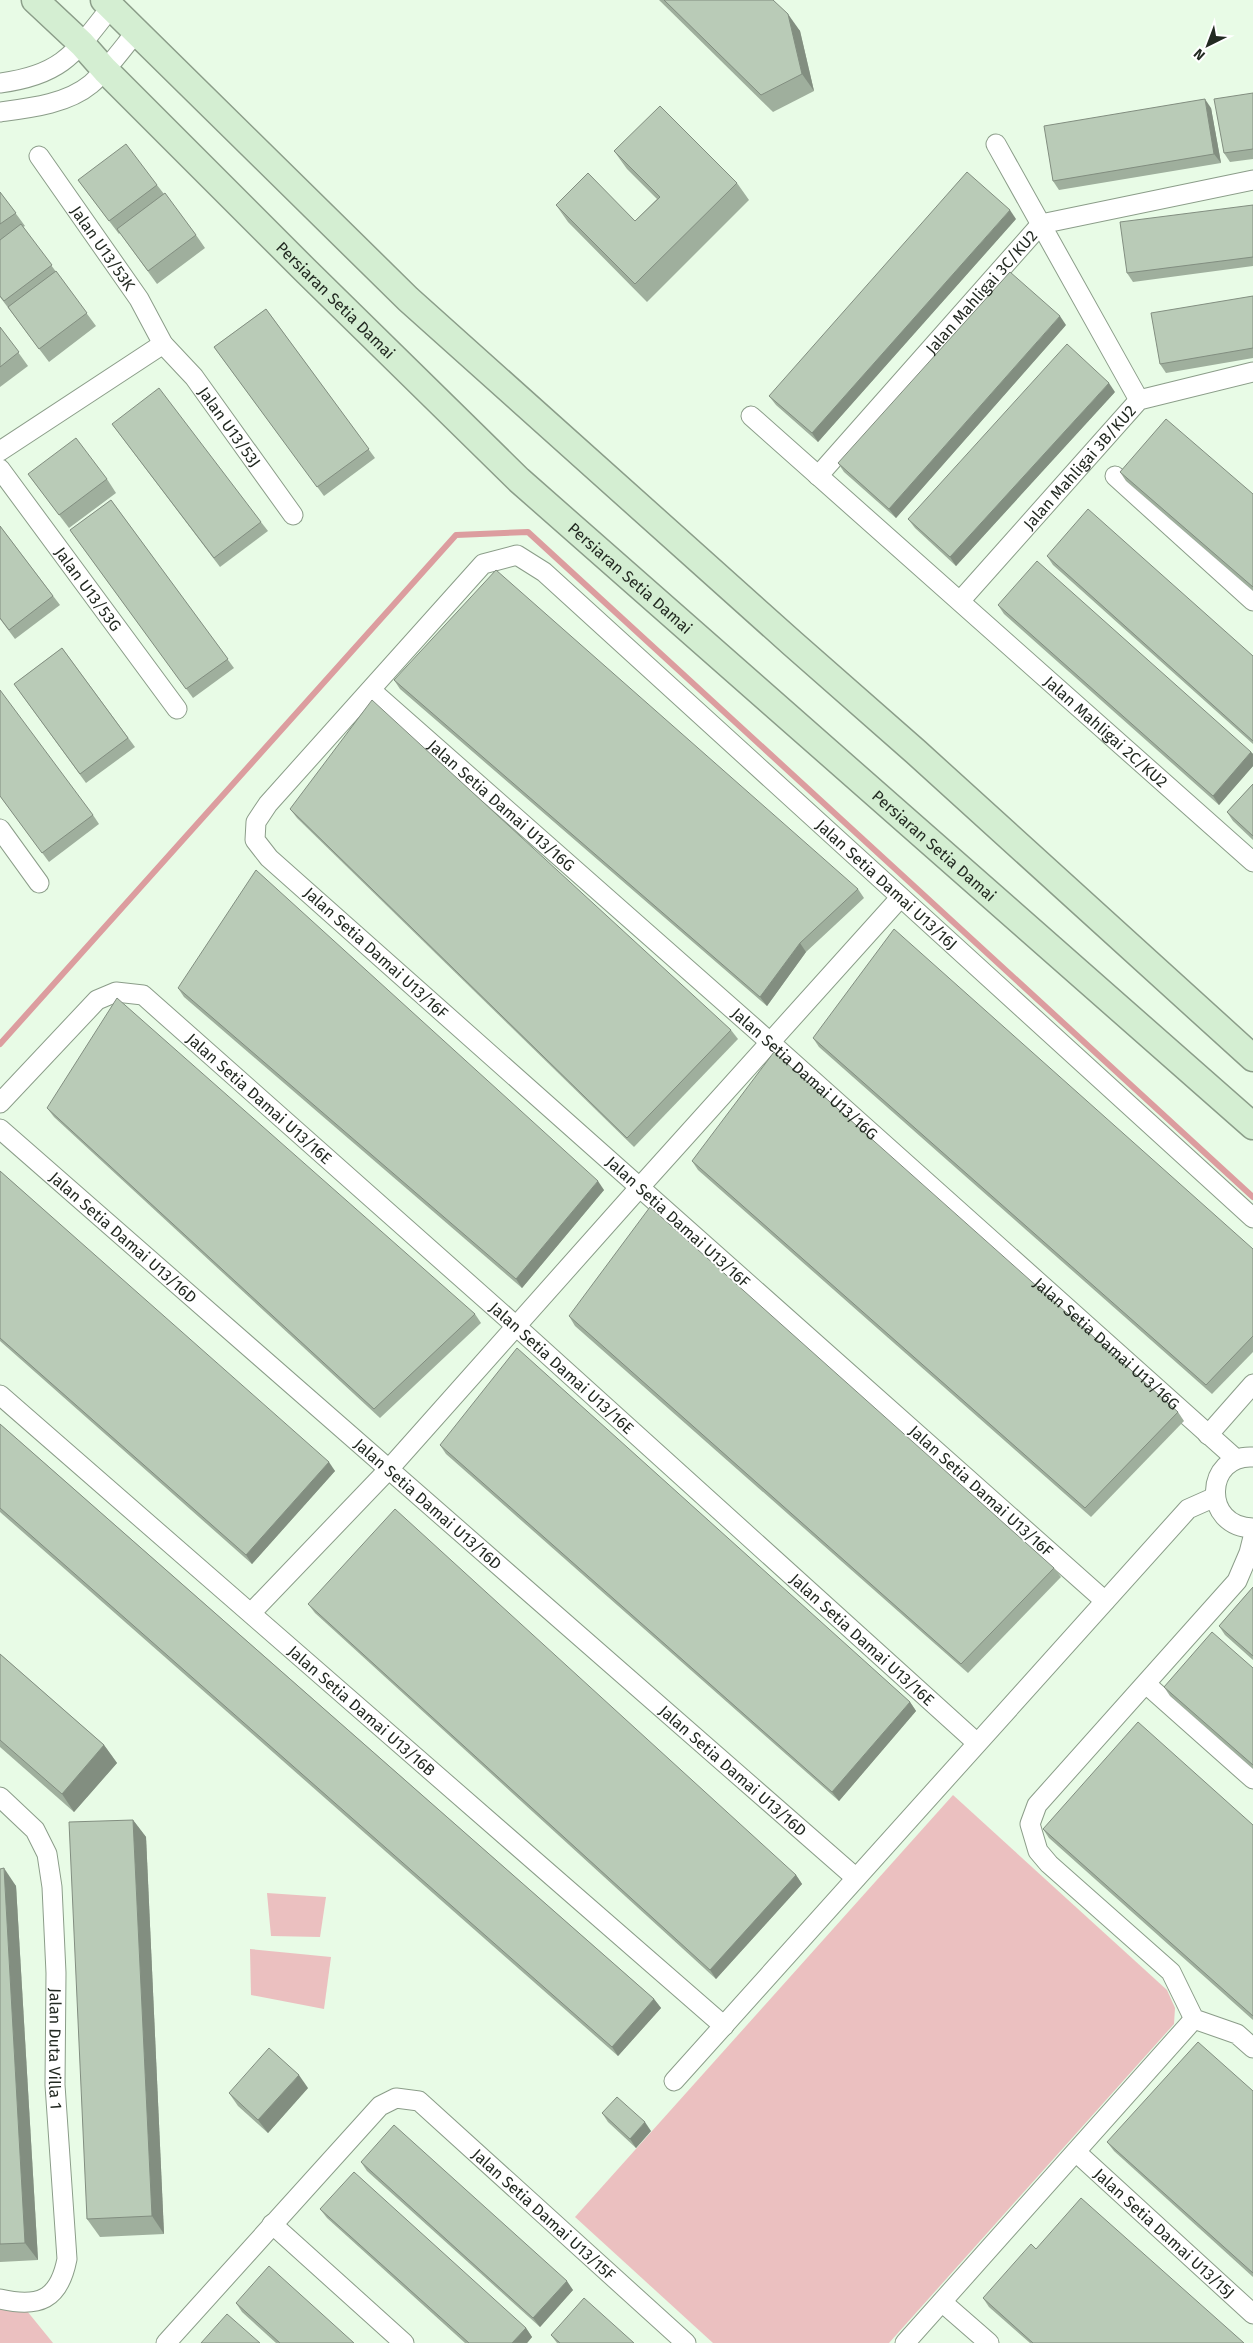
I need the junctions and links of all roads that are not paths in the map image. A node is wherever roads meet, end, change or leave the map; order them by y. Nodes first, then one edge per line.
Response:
1 (35, 0) edge
2 (107, 4) edge
3 (136, 32) junction
4 (82, 44) junction
5 (105, 70) junction
6 (0, 83) edge
7 (0, 112) edge
8 (996, 144) dead end
9 (39, 156) dead end
10 (1253, 180) edge
11 (1041, 224) junction
12 (163, 344) junction
13 (1253, 372) edge
14 (1139, 400) junction
15 (751, 416) dead end
16 (0, 451) edge
17 (0, 469) edge
18 (818, 476) junction
19 (1115, 476) dead end
20 (293, 515) dead end
21 (961, 600) junction
22 (1253, 601) edge
23 (371, 690) junction
24 (177, 709) dead end
25 (0, 829) edge
26 (1253, 862) edge
27 (39, 883) dead end
28 (900, 898) junction
29 (772, 1043) junction
30 (1253, 1058) edge
31 (0, 1103) edge
32 (1253, 1126) edge
33 (0, 1129) edge
34 (639, 1188) junction
35 (1253, 1218) edge
36 (516, 1326) junction
37 (1253, 1384) edge
38 (0, 1395) edge
39 (1208, 1435) junction
40 (1245, 1458) edge
41 (389, 1469) junction
42 (1215, 1497) junction
43 (1253, 1528) edge
44 (1253, 1537) edge
45 (1106, 1601) junction
46 (251, 1613) junction
47 (1146, 1684) junction
48 (977, 1743) junction
49 (1253, 1779) edge
50 (0, 1797) edge
51 (856, 1878) junction
52 (1194, 2019) junction
53 (724, 2026) junction
54 (1253, 2048) edge
55 (674, 2081) dead end
56 (1076, 2152) junction
57 (272, 2224) junction
58 (0, 2299) edge
59 (942, 2302) junction
60 (1253, 2314) edge
61 (166, 2343) edge
62 (404, 2343) edge
63 (686, 2343) edge
64 (905, 2343) edge
65 (989, 2343) edge

1 - 4 street, Persiaran Setia Damai
2 - 3 street
2 - 4 street
3 - 5 street
3 - 30 street
4 - 5 street, Persiaran Setia Damai
4 - 6 street
5 - 7 street
5 - 32 street, Persiaran Setia Damai
8 - 11 street
9 - 12 street, Jalan U13/53K
10 - 11 street, Jalan Mahligai 3C/KU2
11 - 14 street
11 - 18 street, Jalan Mahligai 3C/KU2
12 - 16 street
12 - 20 street, Jalan U13/53J
13 - 14 street, Jalan Mahligai 3B/KU2
14 - 21 street, Jalan Mahligai 3B/KU2
15 - 18 street, Jalan Mahligai 2C/KU2
17 - 24 street, Jalan U13/53G
18 - 21 street, Jalan Mahligai 2C/KU2
19 - 22 street
21 - 26 street, Jalan Mahligai 2C/KU2
23 - 28 street, Jalan Setia Damai U13/16J
23 - 29 street, Jalan Setia Damai U13/16G
23 - 34 street, Jalan Setia Damai U13/16F
25 - 27 street
28 - 29 street
28 - 35 street, Jalan Setia Damai U13/16J
29 - 34 street
29 - 39 street, Jalan Setia Damai U13/16G
31 - 36 street, Jalan Setia Damai U13/16E
33 - 41 street, Jalan Setia Damai U13/16D
34 - 36 street
34 - 45 street, Jalan Setia Damai U13/16F
36 - 41 street
36 - 48 street, Jalan Setia Damai U13/16E
37 - 39 street
38 - 46 street, Jalan Setia Damai U13/16B
39 - 40 street, Jalan Setia Damai U13/16G
40 - 42 street
41 - 46 street
41 - 51 street, Jalan Setia Damai U13/16D
42 - 43 street
42 - 45 street
44 - 47 street
45 - 48 street
46 - 53 street, Jalan Setia Damai U13/16B
47 - 49 street
47 - 52 street
48 - 51 street
50 - 58 street, Jalan Duta Villa 1
51 - 53 street
52 - 54 street
52 - 56 street
53 - 55 street
56 - 59 street
56 - 60 street, Jalan Setia Damai U13/15J
57 - 61 street
57 - 62 street
57 - 63 street, Jalan Setia Damai U13/15F
59 - 64 street
59 - 65 street

